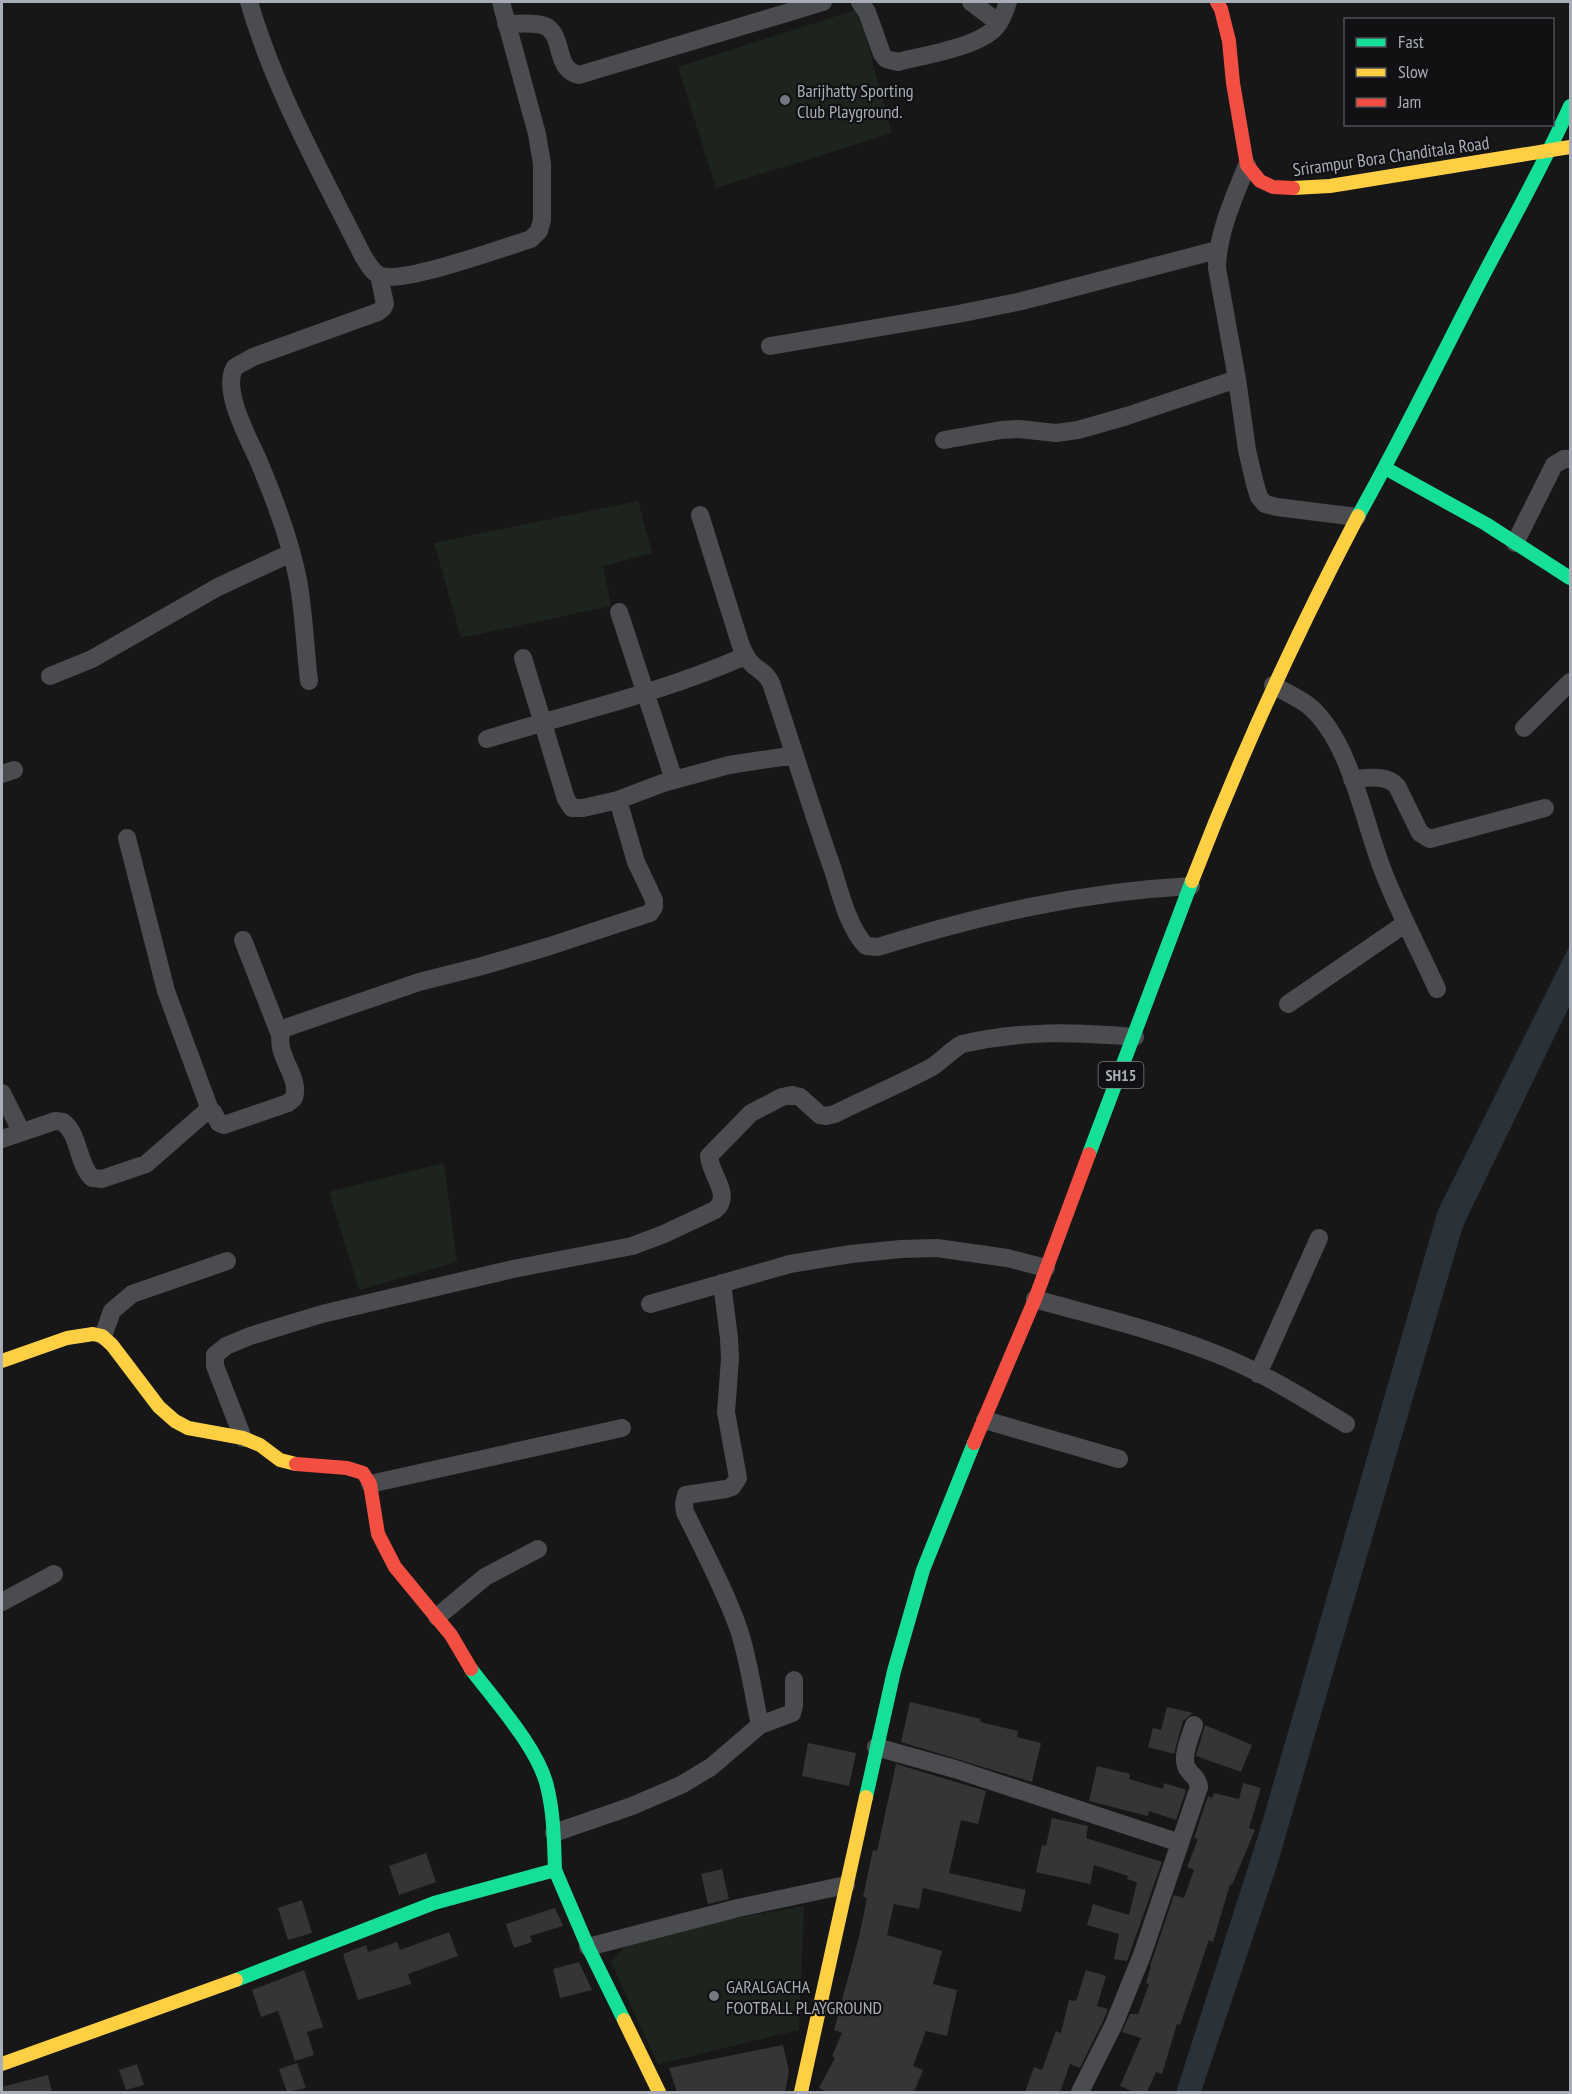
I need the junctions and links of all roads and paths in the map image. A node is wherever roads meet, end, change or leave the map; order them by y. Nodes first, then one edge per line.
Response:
1 (249, 2) edge
2 (501, 2) edge
3 (823, 2) edge
4 (860, 2) edge
5 (971, 2) edge
6 (1008, 2) edge
7 (1218, 2) edge
8 (999, 23) junction
9 (506, 24) junction
10 (1570, 106) edge
11 (1570, 147) edge
12 (1551, 149) junction
13 (1247, 165) junction
14 (1217, 250) junction
15 (379, 275) junction
16 (770, 346) dead end
17 (1237, 379) junction
18 (944, 440) dead end
19 (1570, 459) edge
20 (1385, 468) junction
21 (700, 516) dead end
22 (1357, 517) junction
23 (1515, 543) junction
24 (291, 553) junction
25 (1570, 578) edge
26 (619, 612) dead end
27 (745, 656) junction
28 (523, 658) dead end
29 (50, 676) dead end
30 (309, 681) dead end
31 (1570, 682) edge
32 (1273, 685) junction
33 (646, 694) junction
34 (543, 722) junction
35 (1524, 728) dead end
36 (487, 739) dead end
37 (795, 755) junction
38 (1352, 779) junction
39 (674, 780) junction
40 (618, 800) junction
41 (1545, 808) dead end
42 (127, 838) dead end
43 (1191, 886) junction
44 (1406, 923) junction
45 (243, 940) dead end
46 (1437, 989) dead end
47 (1288, 1004) dead end
48 (280, 1035) junction
49 (1135, 1037) junction
50 (2, 1093) edge
51 (210, 1110) junction
52 (21, 1131) junction
53 (2, 1139) edge
54 (1319, 1238) dead end
55 (227, 1261) dead end
56 (1046, 1268) junction
57 (722, 1283) junction
58 (1035, 1299) junction
59 (650, 1304) dead end
60 (103, 1336) junction
61 (2, 1361) edge
62 (1258, 1374) junction
63 (985, 1420) junction
64 (1346, 1424) dead end
65 (622, 1428) dead end
66 (243, 1438) junction
67 (1119, 1459) dead end
68 (370, 1484) junction
69 (538, 1549) dead end
70 (54, 1574) dead end
71 (2, 1602) edge
72 (437, 1617) junction
73 (794, 1680) dead end
74 (760, 1725) junction
75 (1194, 1725) dead end
76 (876, 1747) junction
77 (554, 1833) junction
78 (1180, 1843) junction
79 (555, 1870) junction
80 (846, 1885) junction
81 (588, 1947) junction
82 (2, 2064) edge
83 (658, 2092) edge
84 (801, 2092) edge
85 (1080, 2092) edge

1 - 15 street
2 - 9 street
3 - 9 street
4 - 8 street
5 - 8 street
6 - 8 street
7 - 13 main road
9 - 15 street
10 - 12 main road, SH15
11 - 12 main road, Srirampur Bora Chanditala Road
12 - 13 main road, Srirampur Bora Chanditala Road
12 - 20 main road, SH15
13 - 14 street
14 - 16 street
14 - 17 street
15 - 24 street
17 - 18 street
17 - 22 street
19 - 23 street
20 - 22 main road, SH15
20 - 23 main road
21 - 27 street
22 - 32 main road, SH15
23 - 25 main road
24 - 29 street
24 - 30 street
26 - 33 street
27 - 33 street
27 - 37 street
28 - 34 street
31 - 35 street
32 - 38 street
32 - 43 main road, SH15
33 - 34 street
33 - 39 street
34 - 36 street
34 - 40 street
37 - 39 street
37 - 43 street
38 - 41 street
38 - 44 street
39 - 40 street
40 - 48 street
42 - 51 street
43 - 49 main road, SH15
44 - 46 street
44 - 47 street
45 - 48 street
48 - 51 street
49 - 56 main road, SH15
49 - 66 street
50 - 52 street
51 - 52 street
52 - 53 street
54 - 62 street
55 - 60 street
56 - 57 street
56 - 58 main road, SH15
57 - 59 street
57 - 74 street
58 - 62 street
58 - 63 main road, SH15
60 - 61 main road
60 - 66 main road
62 - 64 street
63 - 67 street
63 - 76 main road, SH15
65 - 68 street
66 - 68 main road
68 - 72 main road
69 - 72 street
70 - 71 street
72 - 77 main road
73 - 74 street
74 - 77 street
75 - 78 street
76 - 78 street
76 - 80 main road, SH15
77 - 79 main road
78 - 85 street
79 - 81 main road
79 - 82 main road
80 - 81 street
80 - 84 main road, SH15
81 - 83 main road

